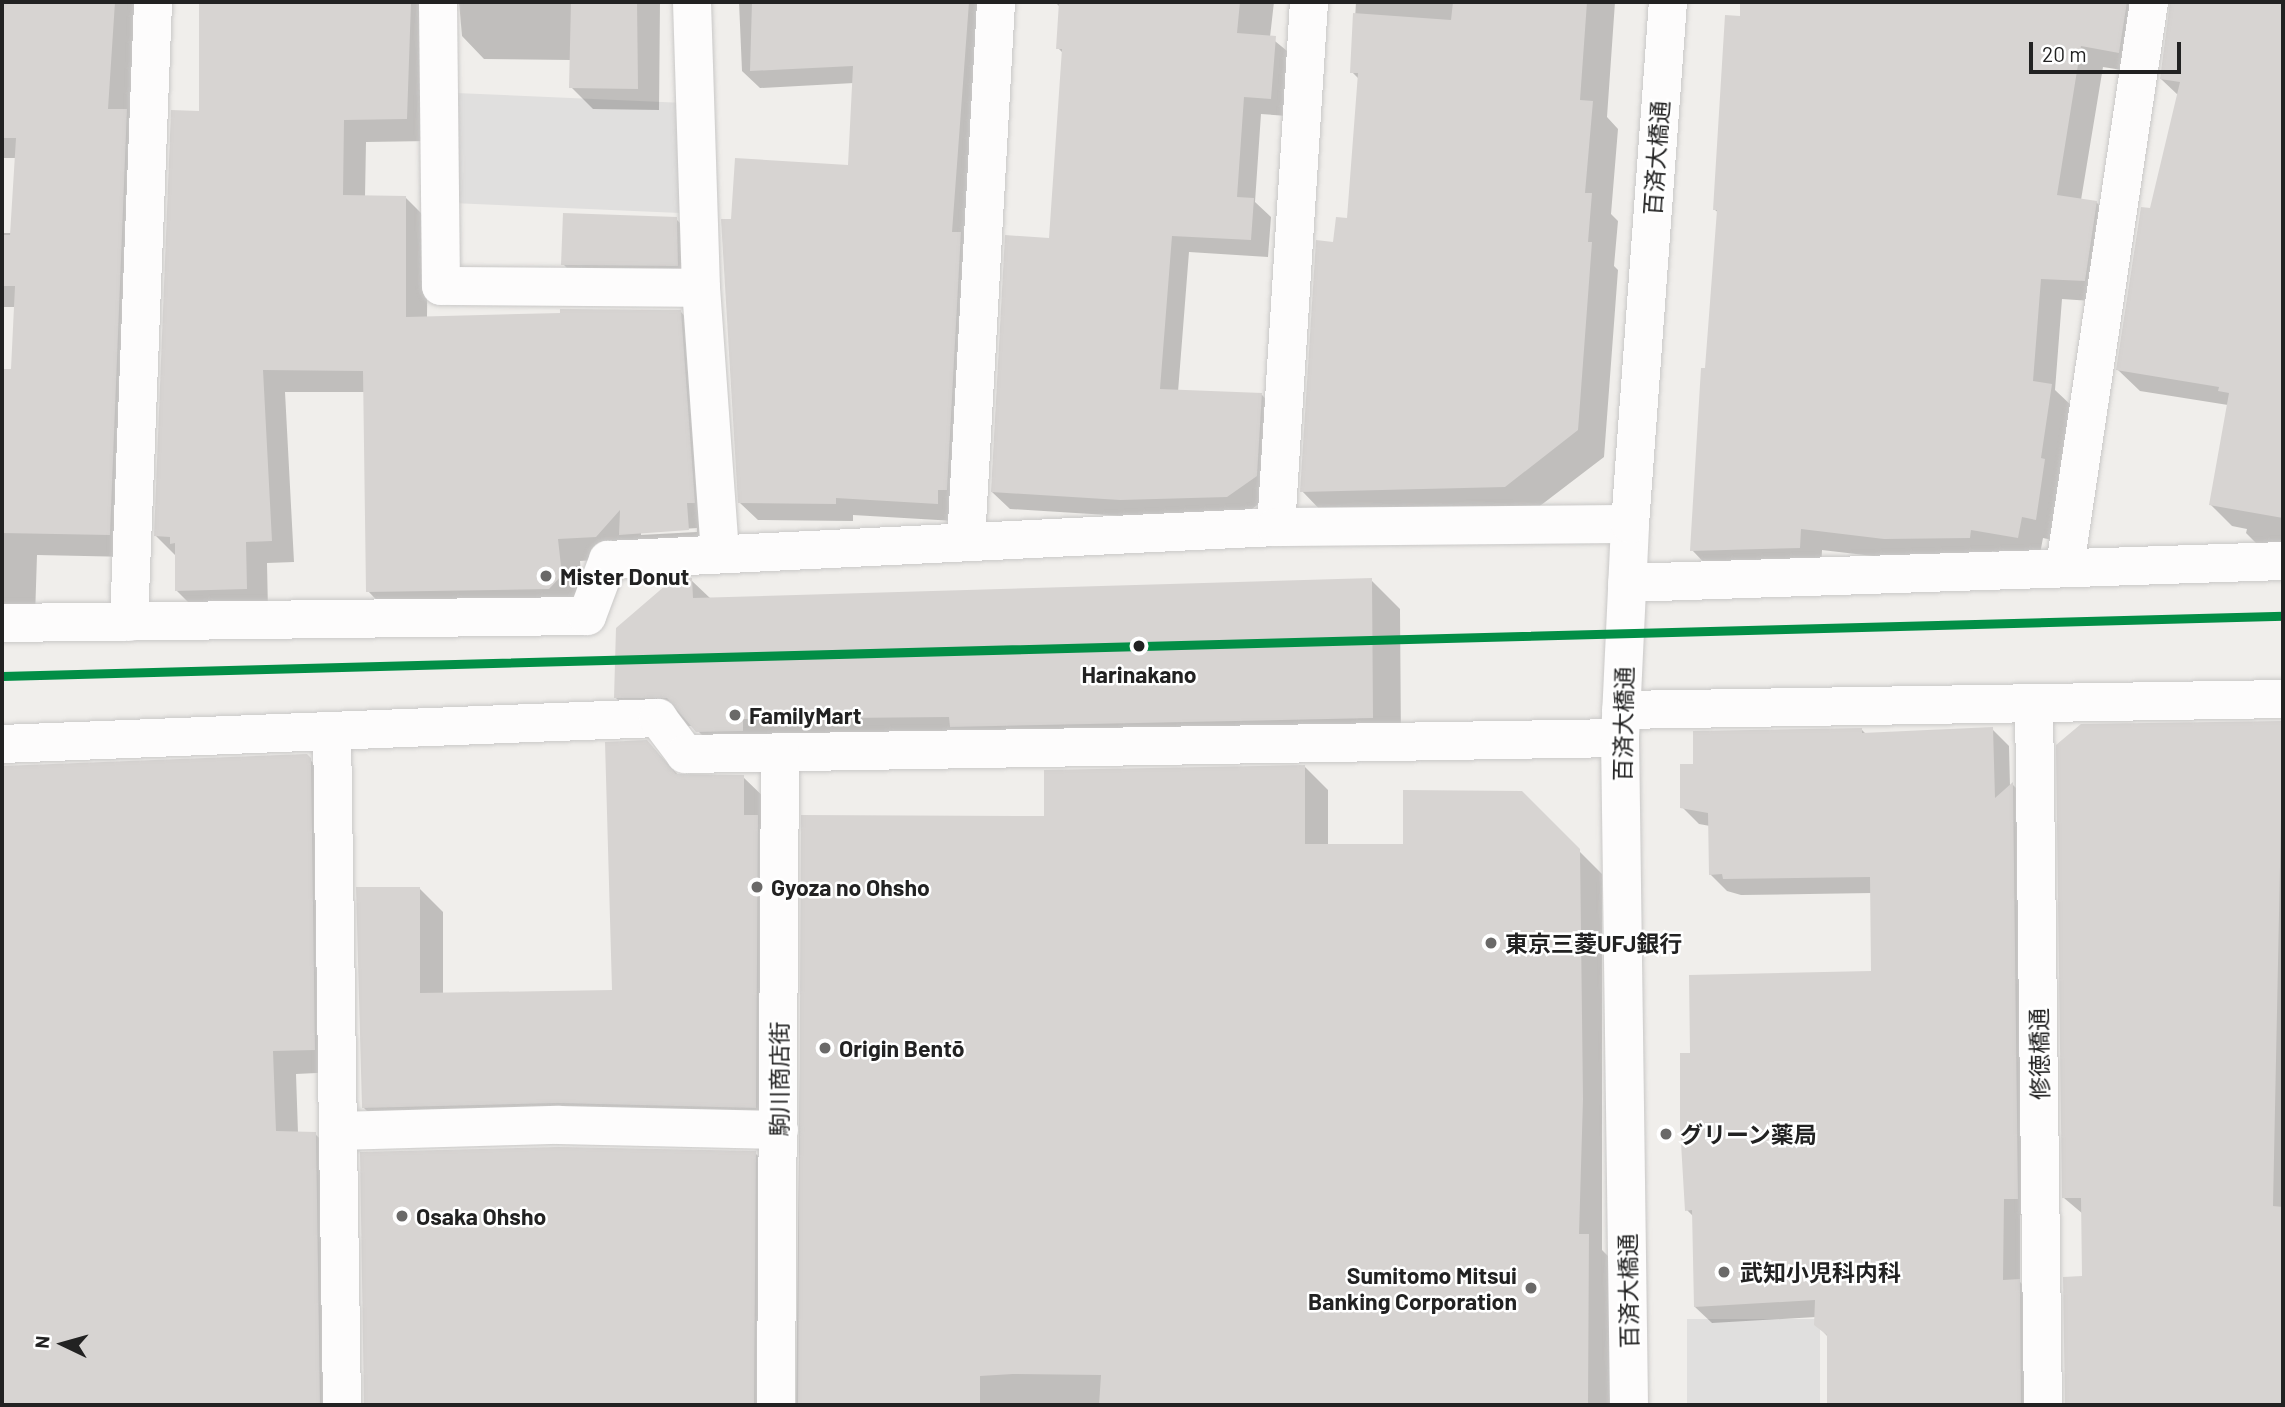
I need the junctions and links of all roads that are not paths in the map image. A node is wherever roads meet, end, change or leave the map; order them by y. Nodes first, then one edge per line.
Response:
1 (153, 2) edge
2 (438, 2) edge
3 (692, 2) edge
4 (996, 2) edge
5 (1309, 2) edge
6 (1668, 2) edge
7 (2149, 2) edge
8 (701, 288) junction
9 (1630, 524) junction
10 (1276, 527) junction
11 (966, 541) junction
12 (720, 553) junction
13 (2283, 561) edge
14 (2064, 566) junction
15 (1627, 583) junction
16 (129, 622) junction
17 (2, 623) edge
18 (2283, 699) edge
19 (2034, 703) junction
20 (1621, 724) junction
21 (332, 731) junction
22 (2, 744) edge
23 (780, 752) junction
24 (779, 1130) junction
25 (338, 1131) junction
26 (342, 1405) edge
27 (776, 1405) edge
28 (1629, 1405) edge
29 (2043, 1405) edge

1 - 16 street
2 - 8 street
3 - 8 street
4 - 11 street
5 - 10 street
6 - 9 street, 百済大橋通
7 - 14 street
8 - 12 street
9 - 10 street
9 - 15 street, 百済大橋通
10 - 11 street
11 - 12 street
12 - 16 street
13 - 14 street
14 - 15 street
15 - 20 street, 百済大橋通
16 - 17 street
18 - 19 street
19 - 20 street
19 - 29 street, 修徳橋通
20 - 23 street
20 - 28 street, 百済大橋通
21 - 22 street
21 - 23 street
21 - 25 street
23 - 24 street, 駒川商店街
24 - 25 street
24 - 27 street, 駒川商店街
25 - 26 street

